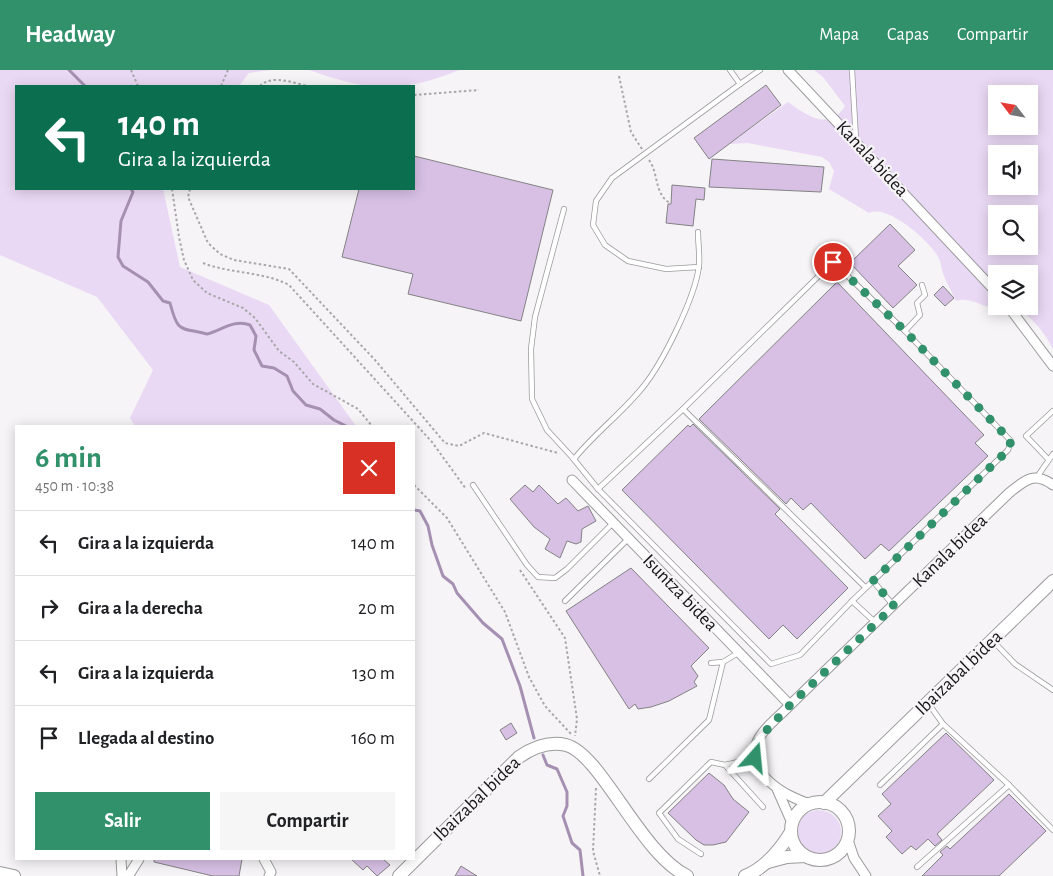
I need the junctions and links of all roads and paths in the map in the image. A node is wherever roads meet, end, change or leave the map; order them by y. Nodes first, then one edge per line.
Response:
1 (131, 70) edge
2 (228, 70) edge
3 (730, 70) edge
4 (760, 70) edge
5 (788, 70) edge
6 (852, 70) edge
7 (619, 76) dead end
8 (740, 84) junction
9 (138, 85) edge
10 (220, 85) edge
11 (262, 85) edge
12 (303, 85) edge
13 (479, 90) dead end
14 (415, 95) edge
15 (856, 142) junction
16 (643, 150) dead end
17 (648, 158) dead end
18 (172, 190) edge
19 (190, 190) edge
20 (670, 203) dead end
21 (564, 209) dead end
22 (698, 232) dead end
23 (203, 263) dead end
24 (699, 266) junction
25 (988, 283) edge
26 (922, 285) dead end
27 (1015, 315) edge
28 (905, 331) junction
29 (1053, 366) edge
30 (683, 409) junction
31 (1053, 411) edge
32 (371, 425) edge
33 (1053, 454) edge
34 (574, 459) junction
35 (1048, 459) junction
36 (1037, 477) junction
37 (572, 480) dead end
38 (473, 485) dead end
39 (1053, 485) edge
40 (415, 486) edge
41 (598, 489) junction
42 (469, 493) dead end
43 (613, 523) junction
44 (628, 540) junction
45 (520, 569) dead end
46 (873, 581) junction
47 (1053, 581) edge
48 (865, 586) junction
49 (565, 601) dead end
50 (852, 601) junction
51 (894, 606) junction
52 (876, 622) junction
53 (992, 640) junction
54 (738, 653) junction
55 (723, 662) junction
56 (712, 663) dead end
57 (1053, 690) edge
58 (928, 703) junction
59 (790, 705) junction
60 (943, 724) junction
61 (755, 758) junction
62 (725, 765) junction
63 (649, 779) dead end
64 (595, 780) dead end
65 (1009, 784) junction
66 (880, 785) dead end
67 (776, 787) junction
68 (824, 802) junction
69 (811, 804) junction
70 (763, 807) dead end
71 (792, 827) junction
72 (1053, 830) edge
73 (848, 840) junction
74 (701, 854) dead end
75 (805, 856) junction
76 (121, 860) edge
77 (138, 860) edge
78 (265, 860) edge
79 (762, 866) junction
80 (917, 867) dead end
81 (0, 873) edge
82 (14, 876) edge
83 (128, 876) edge
84 (269, 876) edge
85 (399, 876) edge
86 (600, 876) edge
87 (687, 876) edge
88 (745, 876) edge
89 (866, 876) edge

1 - 9 path
2 - 10 path
3 - 8 lane
4 - 8 lane
5 - 15 street, Kanala bidea
6 - 15 lane
7 - 16 path
8 - 24 lane
11 - 12 path
13 - 14 path
15 - 25 street, Kanala bidea
17 - 20 path
18 - 32 path
19 - 34 path
21 - 34 lane
22 - 24 lane
23 - 42 path
24 - 34 lane
26 - 28 lane
27 - 29 street
28 - 30 lane
28 - 46 lane
30 - 41 lane
30 - 48 lane
31 - 35 lane
33 - 35 lane
34 - 41 lane
35 - 36 lane
36 - 39 street
36 - 51 street, Kanala bidea
37 - 43 street, Isuntza bidea
38 - 43 lane
40 - 45 path
41 - 50 lane
43 - 44 street, Isuntza bidea
44 - 49 lane
44 - 54 street, Isuntza bidea
46 - 48 lane
46 - 51 lane
47 - 53 street, Ibaizabal bidea
48 - 50 lane
50 - 52 lane
51 - 52 street, Kanala bidea
52 - 59 street, Kanala bidea
53 - 57 lane
53 - 58 street, Ibaizabal bidea
54 - 55 lane
54 - 59 street, Isuntza bidea
55 - 56 lane
55 - 63 lane
58 - 60 lane
58 - 68 street, Ibaizabal bidea
59 - 61 street, Kanala bidea
60 - 65 lane
60 - 66 lane
61 - 62 lane
61 - 67 street
62 - 70 lane
62 - 74 lane
64 - 86 path
65 - 72 lane
65 - 80 lane
67 - 69 street
67 - 71 street
68 - 69 street
68 - 73 street
69 - 71 street
71 - 75 street
71 - 79 street
73 - 75 street
73 - 89 street
75 - 79 street
76 - 83 street
77 - 83 street
78 - 84 street
79 - 88 street
81 - 82 street
85 - 87 street, Ibaizabal bidea

